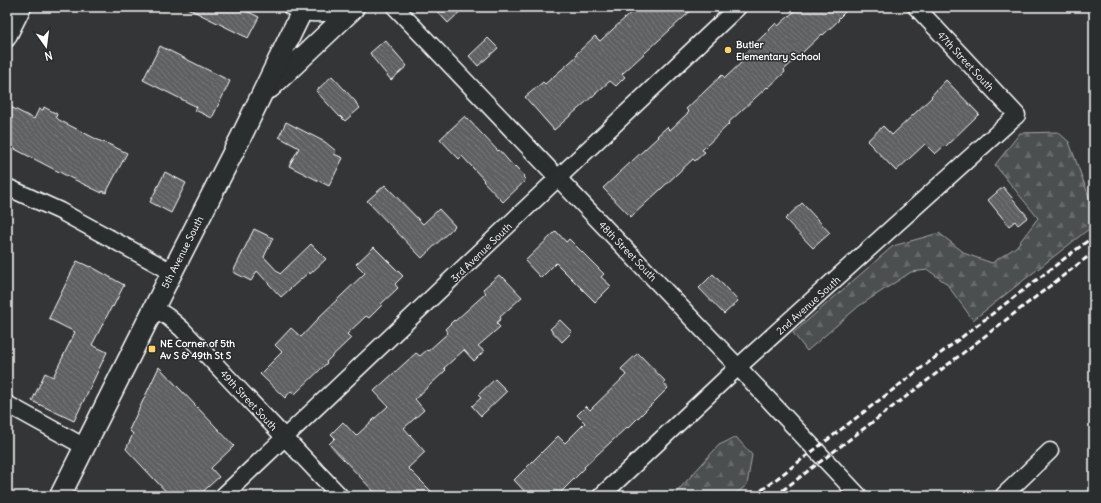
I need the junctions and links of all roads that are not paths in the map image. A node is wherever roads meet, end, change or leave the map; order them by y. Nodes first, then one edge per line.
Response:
1 (23, 7) edge
2 (395, 7) edge
3 (738, 7) edge
4 (916, 7) edge
5 (354, 8) edge
6 (298, 9) edge
7 (7, 39) edge
8 (261, 96) junction
9 (1017, 116) joint
10 (558, 178) junction
11 (7, 186) edge
12 (172, 272) junction
13 (154, 308) junction
14 (738, 367) junction
15 (7, 404) edge
16 (285, 438) junction
17 (85, 447) junction
18 (1050, 451) dead end
19 (60, 496) edge
20 (223, 496) edge
21 (340, 496) edge
22 (601, 496) edge
23 (859, 496) edge
24 (1003, 496) edge

1 - 7 street
2 - 10 street, 48th Street South
3 - 10 street, 3rd Avenue South
4 - 9 street, 47th Street South
5 - 6 street
5 - 8 street
6 - 8 street, 5th Avenue South
8 - 12 street, 5th Avenue South
9 - 14 street, 2nd Avenue South
10 - 14 street, 48th Street South
10 - 16 street, 3rd Avenue South
11 - 12 street
12 - 13 street, 5th Avenue South
13 - 16 street, 49th Street South
13 - 17 street, 5th Avenue South
14 - 22 street, 2nd Avenue South
14 - 23 street, 48th Street South
15 - 17 street
16 - 20 street, 3rd Avenue South
16 - 21 street, 49th Street South
17 - 19 street, 5th Avenue South
18 - 24 street

